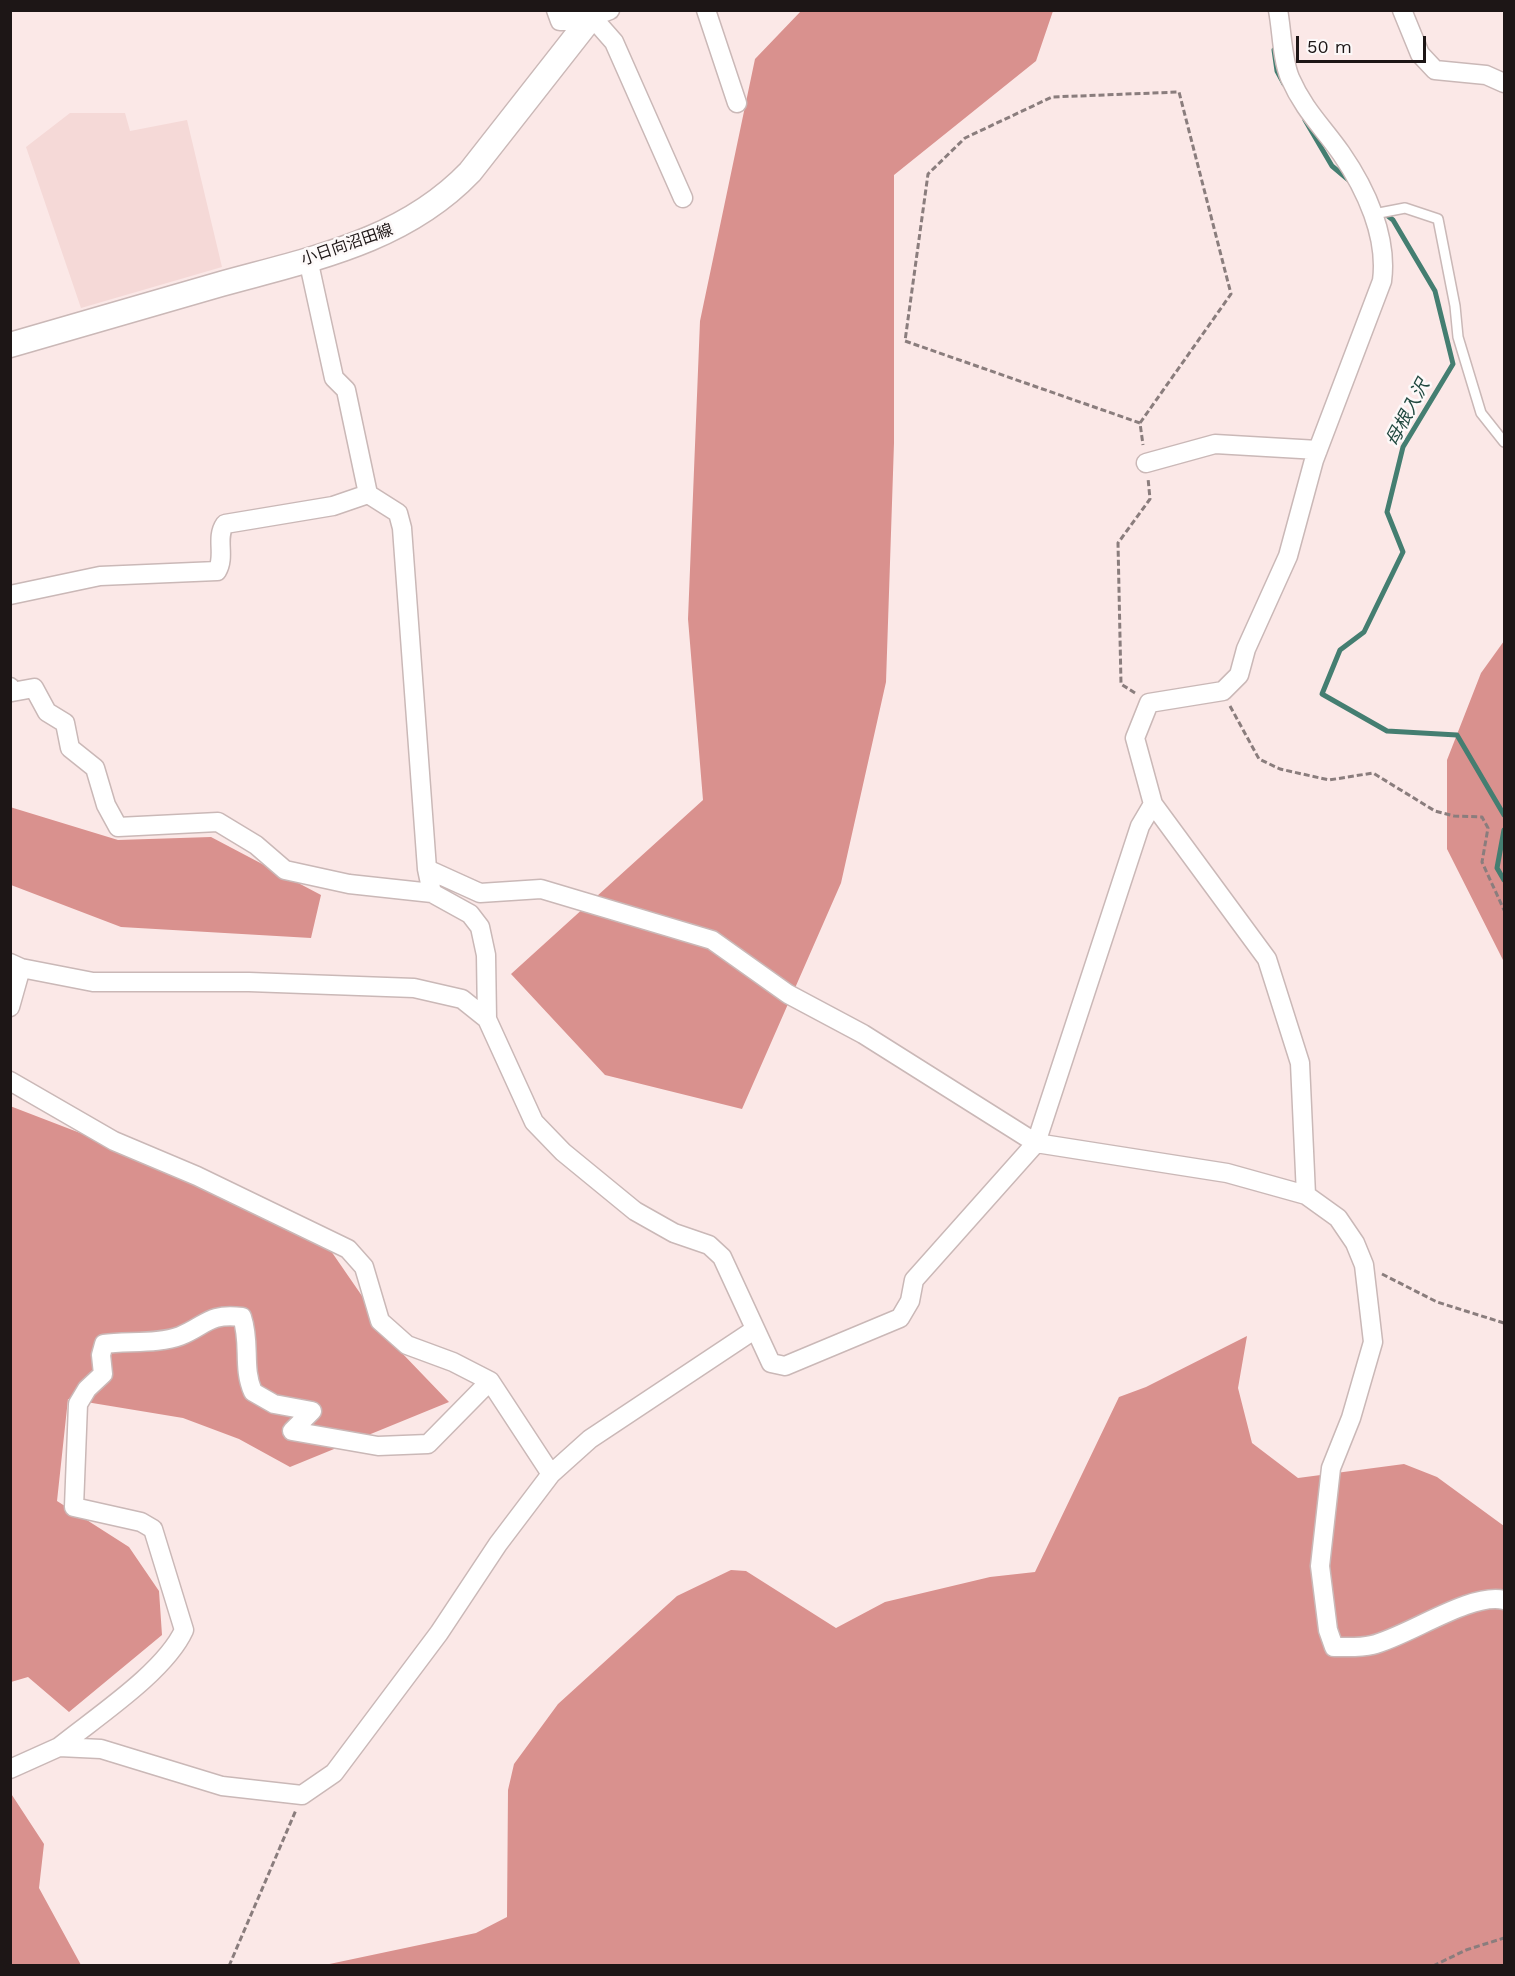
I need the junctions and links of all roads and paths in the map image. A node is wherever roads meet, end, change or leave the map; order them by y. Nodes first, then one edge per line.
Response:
1 (556, 10) edge
2 (706, 10) edge
3 (1278, 10) edge
4 (1402, 10) edge
5 (595, 12) edge
6 (1504, 83) edge
7 (737, 103) dead end
8 (683, 198) dead end
9 (1374, 214) junction
10 (308, 260) junction
11 (10, 345) edge
12 (1140, 423) junction
13 (1504, 442) edge
14 (1318, 450) junction
15 (1146, 464) junction
16 (368, 494) junction
17 (10, 595) edge
18 (10, 687) edge
19 (1223, 691) junction
20 (1149, 703) junction
21 (1154, 804) junction
22 (427, 869) junction
23 (432, 893) junction
24 (1504, 910) edge
25 (16, 965) edge
26 (10, 1007) edge
27 (487, 1019) junction
28 (10, 1081) edge
29 (1036, 1143) junction
30 (1306, 1195) junction
31 (1364, 1265) junction
32 (1504, 1323) edge
33 (754, 1330) junction
34 (490, 1382) junction
35 (551, 1474) junction
36 (1504, 1600) edge
37 (59, 1748) junction
38 (10, 1769) edge
39 (302, 1795) junction
40 (1504, 1938) edge
41 (229, 1965) edge
42 (1433, 1965) edge

1 - 5 street
2 - 7 street
3 - 9 street
4 - 6 street
5 - 8 street
5 - 10 main road, 小日向沼田線
9 - 13 lane
9 - 14 street
10 - 11 main road, 小日向沼田線
10 - 16 street
12 - 12 path
12 - 15 path
14 - 15 street
14 - 19 street
15 - 20 path
16 - 17 street
16 - 22 street
18 - 23 street
19 - 20 street
19 - 24 path
20 - 21 street
21 - 29 street
21 - 30 street
22 - 23 street
22 - 29 street
23 - 27 street
25 - 26 street
25 - 27 street
27 - 33 street
28 - 34 street
29 - 30 street
29 - 33 street
30 - 31 street
31 - 32 path
31 - 36 street
33 - 35 street
34 - 35 street
34 - 37 street
35 - 39 street
37 - 38 street
37 - 39 street
39 - 41 path
40 - 42 path

